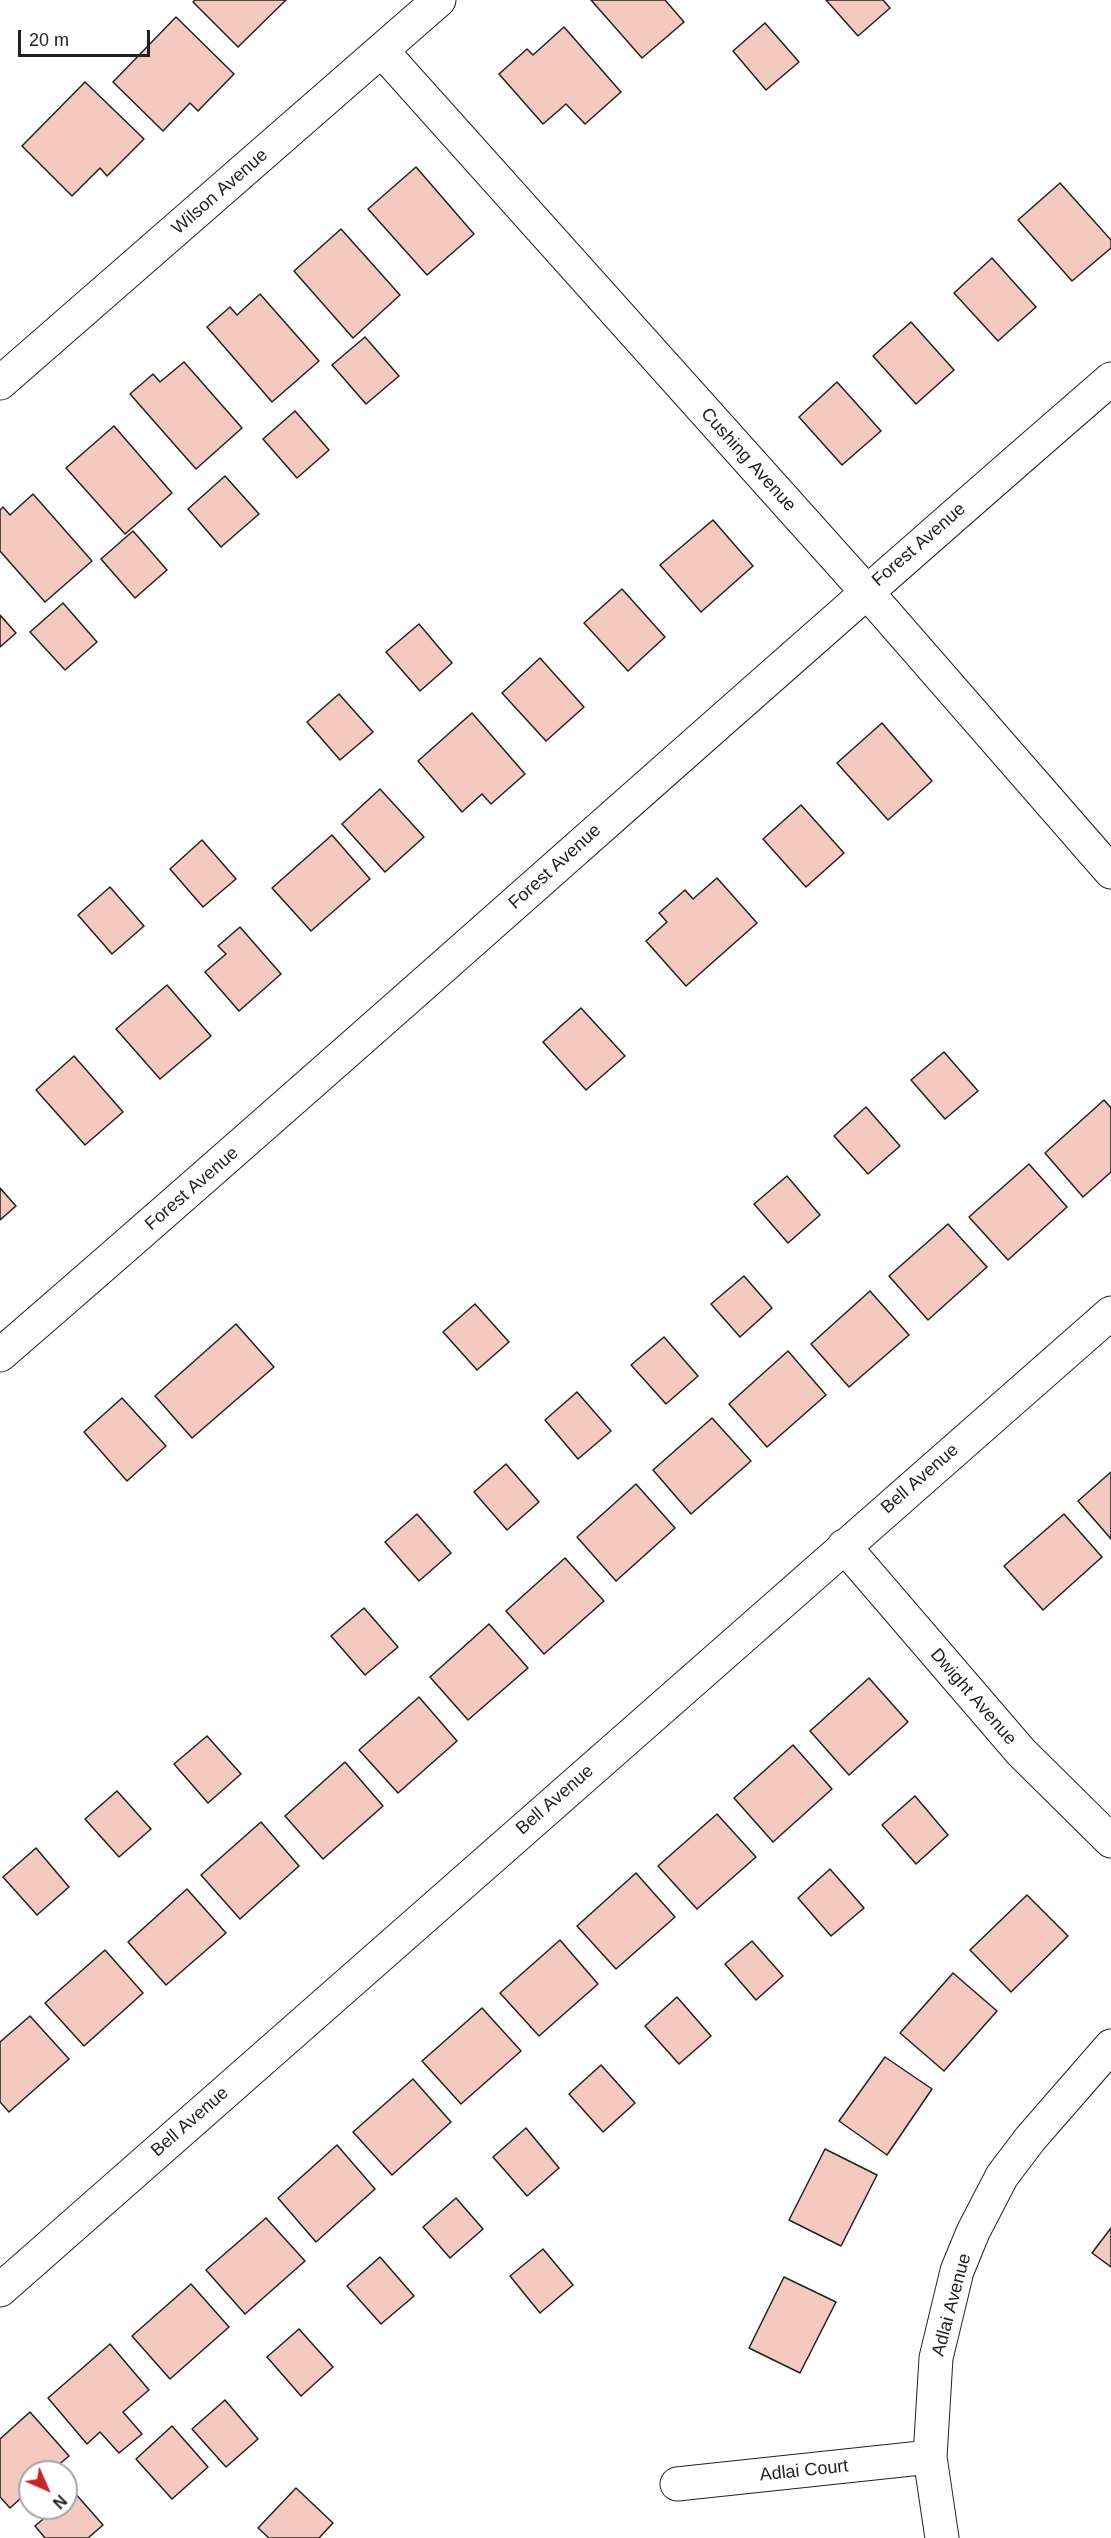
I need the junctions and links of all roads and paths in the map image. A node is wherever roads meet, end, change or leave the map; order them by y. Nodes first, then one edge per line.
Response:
1 (439, 0) edge
2 (382, 51) junction
3 (1111, 379) edge
4 (0, 383) edge
5 (866, 591) junction
6 (1111, 872) edge
7 (1111, 1313) edge
8 (0, 1355) edge
9 (844, 1546) junction
10 (1111, 1841) edge
11 (1111, 2046) edge
12 (0, 2290) edge
13 (930, 2457) junction
14 (677, 2484) dead end
15 (942, 2538) edge

1 - 2 street, Wilson Avenue
2 - 4 street, Wilson Avenue
2 - 5 street, Cushing Avenue
3 - 5 street, Forest Avenue
5 - 6 street, Cushing Avenue
5 - 8 street, Forest Avenue
7 - 9 street, Bell Avenue
9 - 10 street, Dwight Avenue
9 - 12 street, Bell Avenue
11 - 13 street, Adlai Avenue
13 - 14 street, Adlai Court
13 - 15 street, Adlai Avenue

